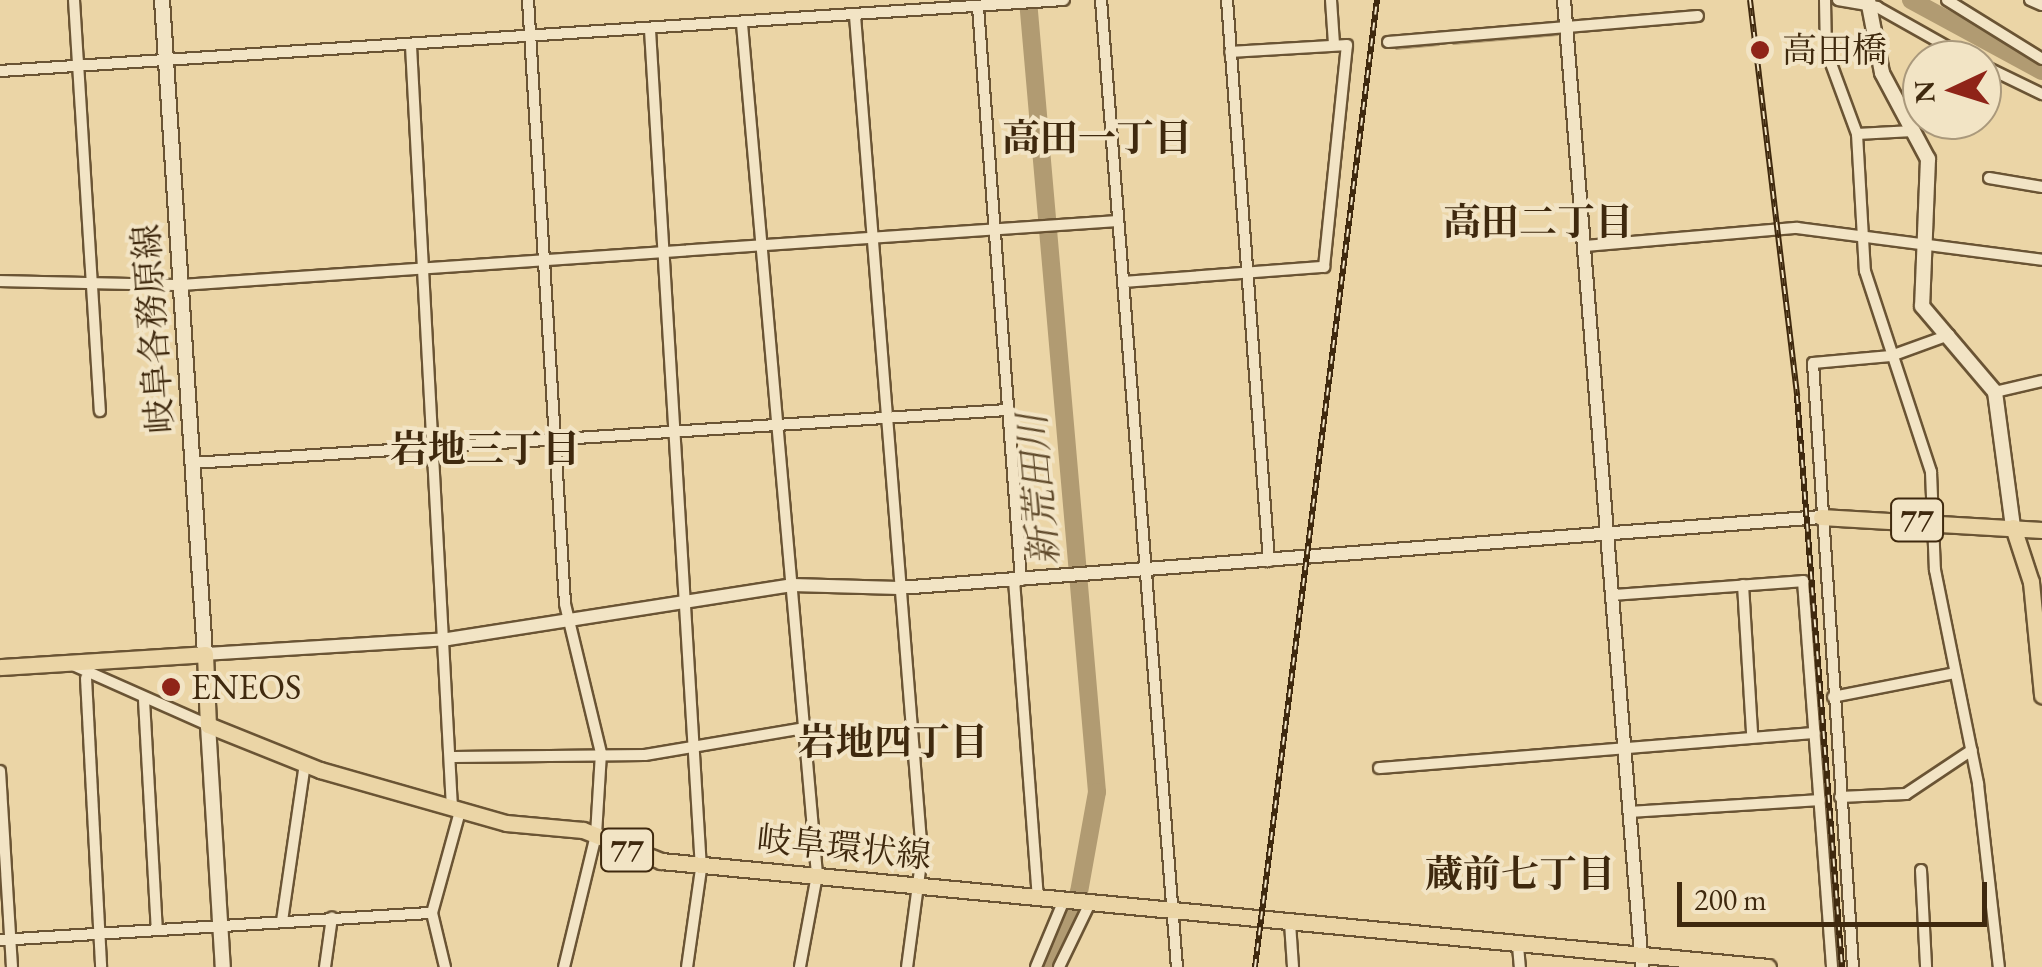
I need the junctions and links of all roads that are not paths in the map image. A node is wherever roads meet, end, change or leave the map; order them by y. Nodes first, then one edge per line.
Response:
1 (74, 0) edge
2 (162, 0) edge
3 (528, 0) edge
4 (1064, 0) edge
5 (1101, 0) edge
6 (1227, 0) edge
7 (1330, 0) edge
8 (1564, 0) edge
9 (1825, 0) edge
10 (1838, 0) edge
11 (1947, 0) edge
12 (1039, 2) edge
13 (1868, 3) edge
14 (1964, 4) edge
15 (978, 7) junction
16 (855, 16) junction
17 (1698, 16) dead end
18 (742, 24) junction
19 (1568, 26) junction
20 (650, 30) junction
21 (531, 38) junction
22 (1935, 40) edge
23 (1388, 42) dead end
24 (1334, 44) junction
25 (411, 46) junction
26 (1230, 52) junction
27 (2042, 59) edge
28 (166, 60) junction
29 (78, 67) junction
30 (0, 71) edge
31 (2002, 75) edge
32 (2042, 94) edge
33 (1902, 110) edge
34 (1902, 131) edge
35 (1857, 134) junction
36 (1918, 140) edge
37 (1989, 178) dead end
38 (2042, 187) edge
39 (1118, 221) junction
40 (995, 230) junction
41 (1861, 231) junction
42 (1924, 238) junction
43 (871, 240) junction
44 (1586, 246) junction
45 (762, 248) junction
46 (664, 255) junction
47 (2042, 260) edge
48 (544, 263) junction
49 (424, 270) junction
50 (1246, 272) junction
51 (0, 281) edge
52 (90, 282) junction
53 (1123, 282) junction
54 (181, 285) junction
55 (1949, 335) junction
56 (1892, 356) junction
57 (2042, 381) edge
58 (1994, 392) junction
59 (1008, 410) junction
60 (100, 411) dead end
61 (886, 420) junction
62 (778, 428) junction
63 (675, 435) junction
64 (556, 442) junction
65 (436, 449) junction
66 (192, 463) junction
67 (1821, 518) junction
68 (1932, 521) junction
69 (2013, 526) junction
70 (2042, 530) edge
71 (1608, 534) junction
72 (1269, 561) junction
73 (1145, 570) junction
74 (1018, 580) junction
75 (792, 585) junction
76 (1743, 585) junction
77 (899, 588) junction
78 (1613, 595) junction
79 (685, 601) junction
80 (2038, 607) edge
81 (568, 620) junction
82 (448, 638) junction
83 (204, 654) junction
84 (66, 662) junction
85 (0, 665) edge
86 (1955, 673) junction
87 (86, 678) junction
88 (2042, 695) edge
89 (1833, 697) junction
90 (144, 700) junction
91 (208, 724) junction
92 (804, 728) junction
93 (1814, 733) junction
94 (1752, 734) junction
95 (695, 746) junction
96 (1625, 749) junction
97 (1972, 750) junction
98 (601, 753) junction
99 (454, 757) junction
100 (304, 764) junction
101 (1379, 768) dead end
102 (0, 771) edge
103 (1840, 798) junction
104 (1820, 800) junction
105 (456, 809) junction
106 (1630, 812) junction
107 (596, 835) junction
108 (700, 862) junction
109 (1921, 870) dead end
110 (817, 875) junction
111 (922, 885) junction
112 (1038, 897) junction
113 (1064, 900) junction
114 (1090, 903) junction
115 (1173, 912) junction
116 (432, 914) junction
117 (332, 917) junction
118 (282, 921) junction
119 (1290, 922) junction
120 (220, 926) junction
121 (157, 930) junction
122 (99, 934) junction
123 (5, 940) edge
124 (1518, 946) junction
125 (1641, 962) edge
126 (1714, 965) edge
127 (12, 967) edge
128 (101, 967) edge
129 (223, 967) edge
130 (325, 967) edge
131 (445, 967) edge
132 (564, 967) edge
133 (687, 967) edge
134 (800, 967) edge
135 (907, 967) edge
136 (1036, 967) edge
137 (1059, 967) edge
138 (1177, 967) edge
139 (1293, 967) edge
140 (1520, 967) edge
141 (1768, 967) edge
142 (1832, 967) edge
143 (1854, 967) edge
144 (1926, 967) edge
145 (1999, 967) edge

1 - 29 street
2 - 28 main road, 岐阜各務原線
3 - 21 street
4 - 12 street
5 - 39 street
6 - 26 street
7 - 24 street
8 - 19 street
9 - 35 street
10 - 13 street
11 - 14 street
12 - 15 street
13 - 22 street
13 - 33 main road
14 - 27 street
15 - 16 street
15 - 40 street
16 - 18 street
16 - 43 street
17 - 19 street
18 - 20 street
18 - 45 street
19 - 23 street
19 - 44 street
20 - 21 street
20 - 46 street
21 - 25 street
21 - 48 street
24 - 26 street
24 - 50 street
25 - 28 street
25 - 49 street
26 - 50 street
28 - 29 street
28 - 54 main road, 岐阜各務原線
29 - 30 street
29 - 52 street
31 - 32 street
34 - 35 street
35 - 41 street
36 - 42 main road
37 - 38 street
39 - 40 street
39 - 53 street
40 - 43 street
40 - 59 street
41 - 42 street
41 - 44 street
41 - 56 street
42 - 47 street
42 - 55 main road
43 - 45 street
43 - 61 street
44 - 71 street
45 - 46 street
45 - 62 street
46 - 48 street
46 - 63 street
48 - 49 street
48 - 64 street
49 - 54 street
49 - 65 street
50 - 53 street
50 - 72 street
51 - 52 street
52 - 54 street
52 - 60 street
53 - 73 street
54 - 66 main road, 岐阜各務原線
55 - 56 street
55 - 58 main road
56 - 67 street
56 - 68 street
57 - 58 street
58 - 69 main road
59 - 61 street
59 - 74 street
61 - 62 street
61 - 77 street
62 - 63 street
62 - 75 street
63 - 64 street
63 - 79 street
64 - 65 street
64 - 81 street
65 - 66 street
65 - 82 street
66 - 83 main road, 岐阜各務原線
67 - 68 main road, 77
67 - 71 street
67 - 89 street
68 - 69 main road, 77
68 - 86 street
69 - 70 main road, 77
69 - 80 main road
71 - 72 street
71 - 78 street
72 - 73 street
73 - 74 street
73 - 115 street
74 - 77 street
74 - 112 street
75 - 77 street
75 - 79 street
75 - 92 street
76 - 78 street
76 - 93 street
76 - 94 street
77 - 111 street
78 - 96 street
79 - 81 street
79 - 95 street
80 - 88 main road
81 - 82 street
81 - 98 street
82 - 83 street
82 - 99 street
83 - 84 main road
83 - 91 main road
84 - 85 main road
84 - 87 street
86 - 89 street
86 - 97 street
87 - 90 street
87 - 122 street
89 - 103 street
90 - 91 street
90 - 121 street
91 - 100 main road, 岐阜環状線 / 77
91 - 120 main road
92 - 95 street
92 - 110 street
93 - 94 street
93 - 104 street
94 - 96 street
95 - 98 street
95 - 108 street
96 - 101 street
96 - 106 street
97 - 103 street
97 - 145 street
98 - 99 street
98 - 107 street
99 - 105 street
100 - 105 main road, 岐阜環状線 / 77
100 - 118 street
102 - 123 street
103 - 143 street
104 - 106 street
104 - 142 street
105 - 107 main road, 岐阜環状線 / 77
105 - 116 street
106 - 125 street
107 - 108 main road, 岐阜環状線 / 77
107 - 132 street
108 - 110 main road, 岐阜環状線 / 77
108 - 133 street
109 - 144 street
110 - 111 main road, 岐阜環状線 / 77
110 - 134 street
111 - 112 main road, 岐阜環状線 / 77
111 - 135 street
112 - 113 main road, 岐阜環状線 / 77
113 - 114 main road, 岐阜環状線 / 77
113 - 136 street
114 - 115 main road, 岐阜環状線 / 77
114 - 137 street
115 - 119 main road, 岐阜環状線 / 77
115 - 138 street
116 - 117 street
116 - 131 street
117 - 118 street
117 - 130 street
118 - 120 street
119 - 124 main road, 岐阜環状線 / 77
119 - 139 street
120 - 121 street
120 - 129 main road
121 - 122 street
122 - 123 street
122 - 128 street
123 - 127 street
124 - 125 main road, 岐阜環状線 / 77
124 - 140 street
125 - 126 main road, 岐阜環状線 / 77
126 - 141 main road, 岐阜環状線 / 77

